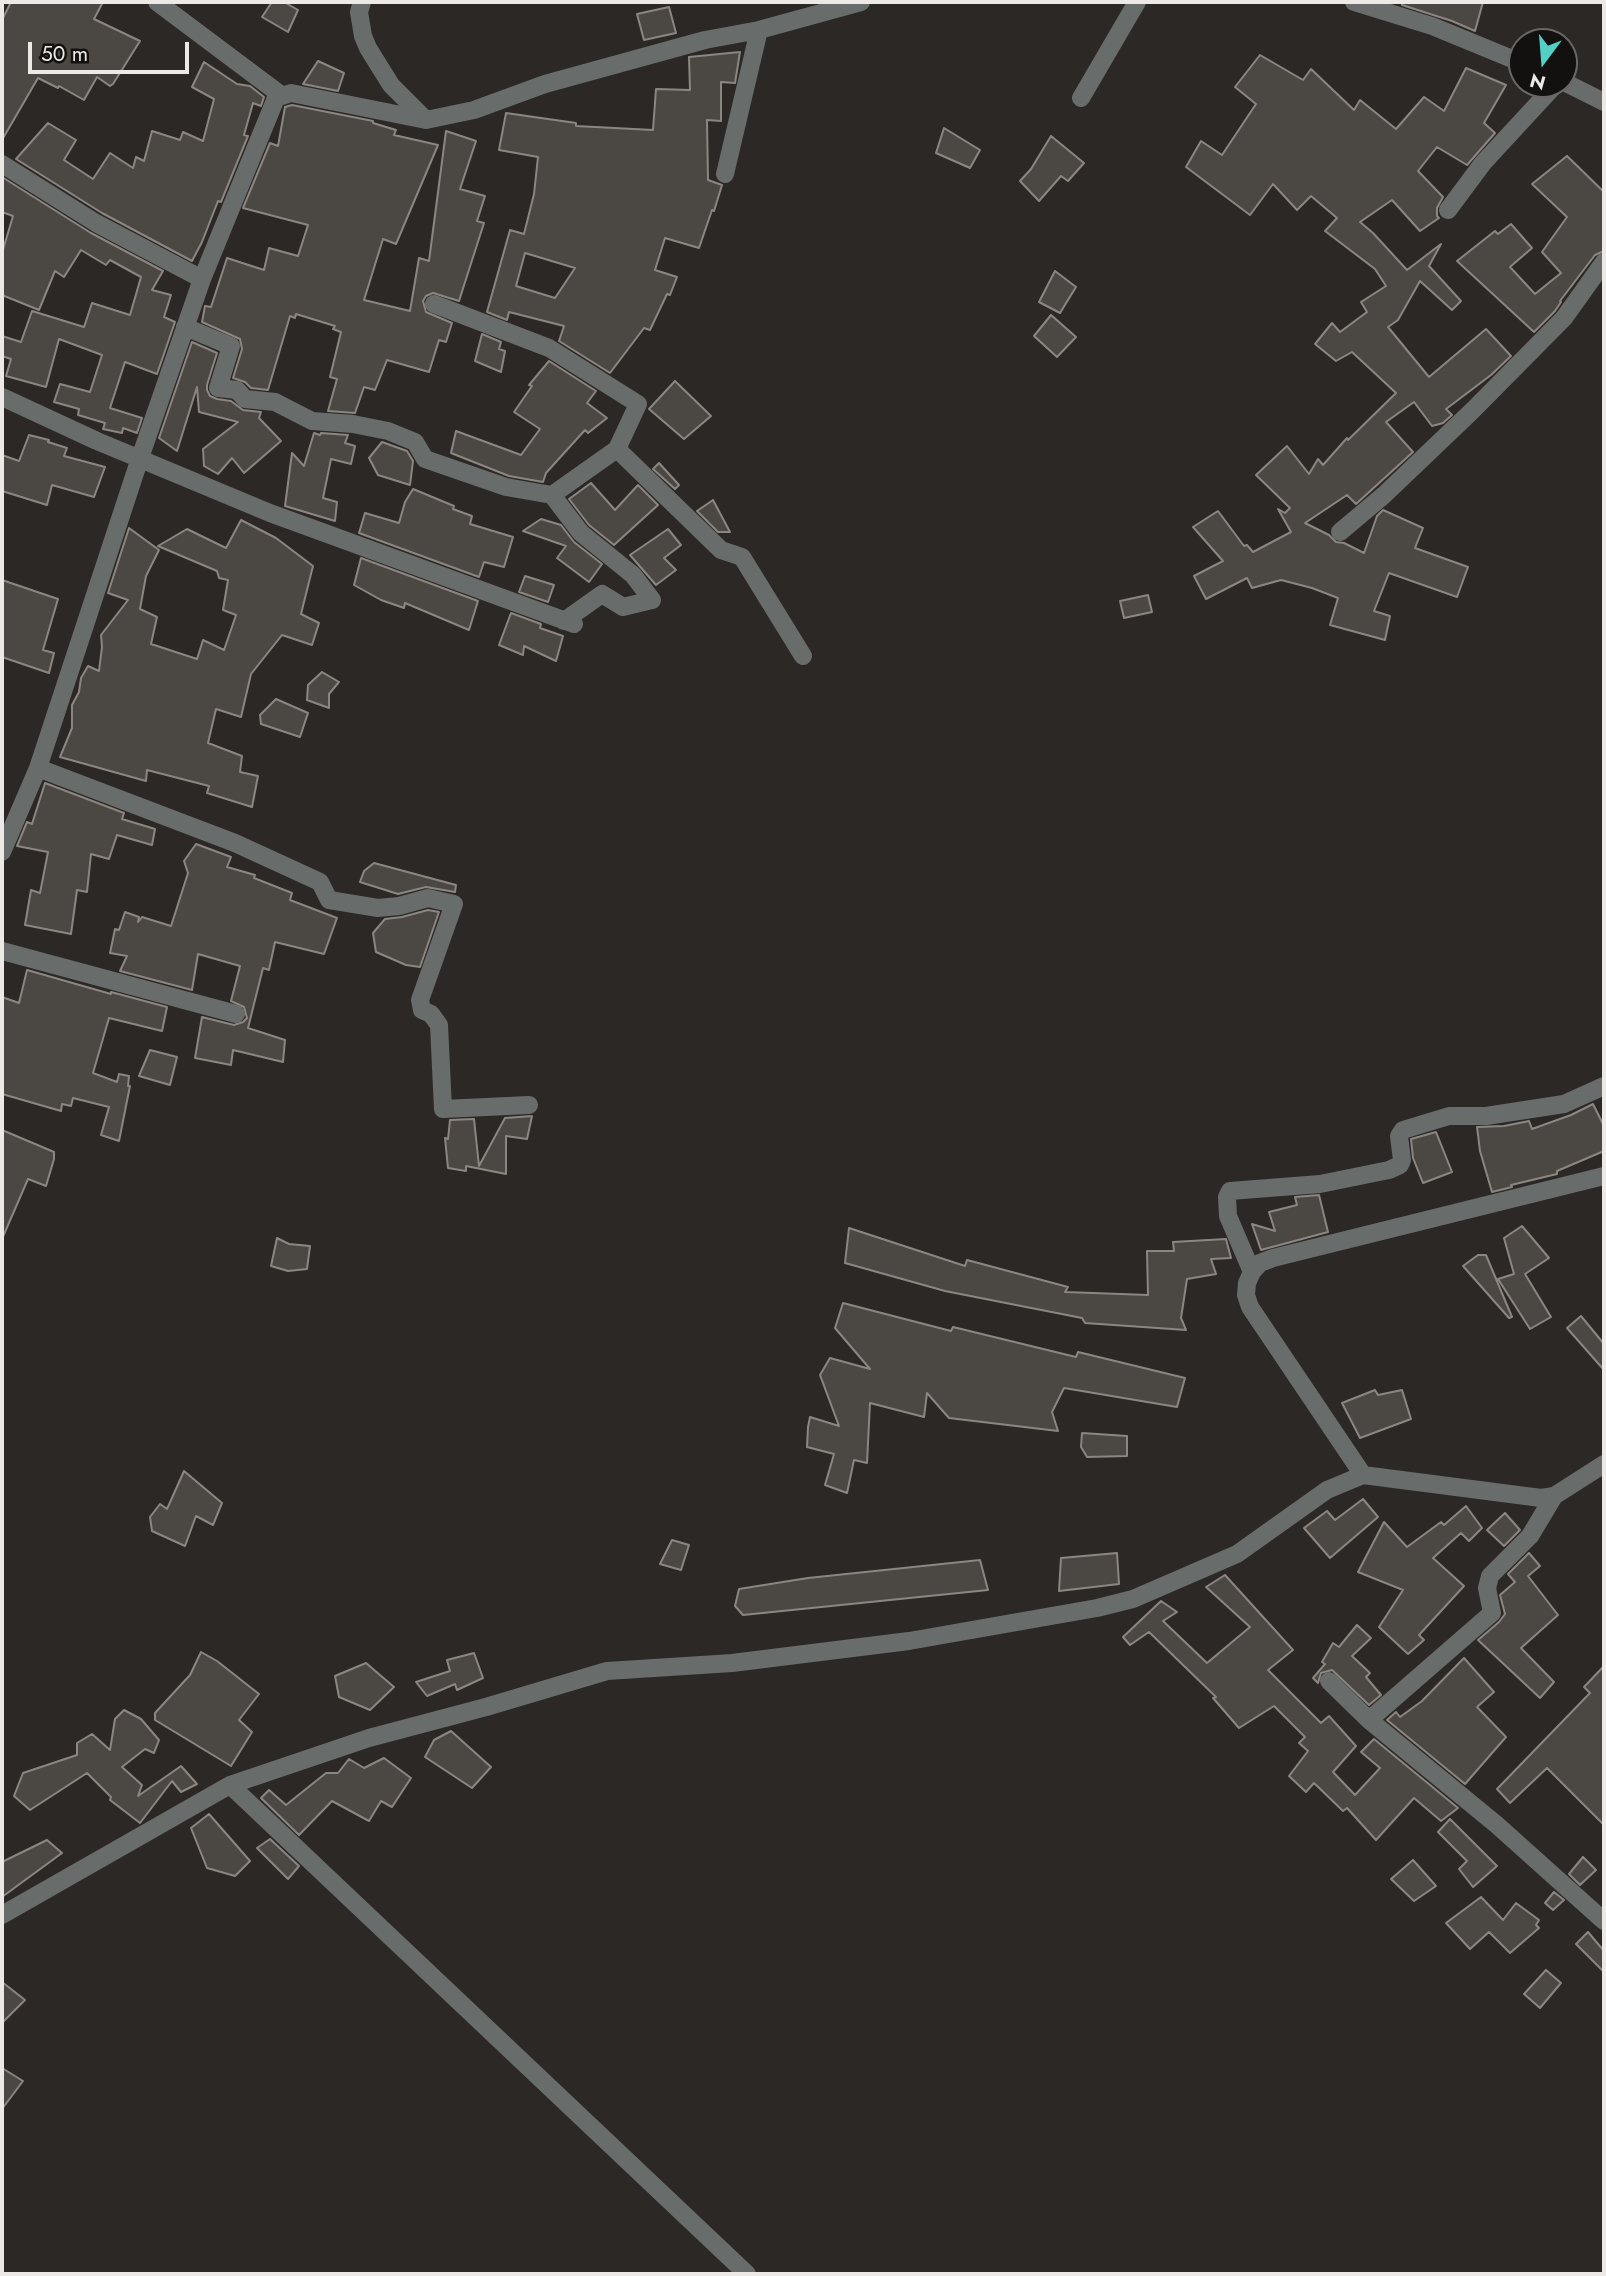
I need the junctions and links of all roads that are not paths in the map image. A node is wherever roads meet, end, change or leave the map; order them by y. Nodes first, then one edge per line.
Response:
1 (158, 2) edge
2 (362, 2) edge
3 (861, 2) edge
4 (1137, 2) edge
5 (1354, 2) edge
6 (759, 30) junction
7 (1508, 57) edge
8 (1578, 89) edge
9 (281, 95) junction
10 (1081, 98) dead end
11 (1543, 98) edge
12 (1604, 102) edge
13 (426, 120) junction
14 (2, 164) edge
15 (725, 174) dead end
16 (1448, 210) dead end
17 (1604, 262) edge
18 (202, 279) junction
19 (434, 304) dead end
20 (185, 327) junction
21 (2, 397) edge
22 (617, 449) junction
23 (140, 458) junction
24 (552, 495) junction
25 (1340, 532) dead end
26 (803, 656) dead end
27 (38, 768) junction
28 (2, 852) edge
29 (2, 951) edge
30 (236, 1014) dead end
31 (1604, 1086) edge
32 (529, 1105) dead end
33 (1604, 1176) edge
34 (1252, 1272) junction
35 (1604, 1464) edge
36 (1363, 1475) junction
37 (1554, 1496) junction
38 (1329, 1681) dead end
39 (1369, 1720) junction
40 (230, 1784) junction
41 (2, 1915) edge
42 (1604, 1921) edge
43 (747, 2274) edge

1 - 9 street
2 - 13 street
3 - 6 street
4 - 10 street
5 - 7 street
6 - 13 street
6 - 15 street
8 - 12 street
9 - 13 street
9 - 18 street
11 - 16 street
14 - 18 street
17 - 25 street
18 - 20 street
19 - 22 street
20 - 23 street
20 - 24 street
21 - 23 street
22 - 24 street
22 - 26 street
23 - 24 street
23 - 27 street
27 - 28 street
27 - 32 street
29 - 30 street
31 - 34 street
33 - 34 street
34 - 36 street
35 - 37 street
36 - 37 street
36 - 40 street
37 - 39 street
38 - 39 street
39 - 42 street
40 - 41 street
40 - 43 street

